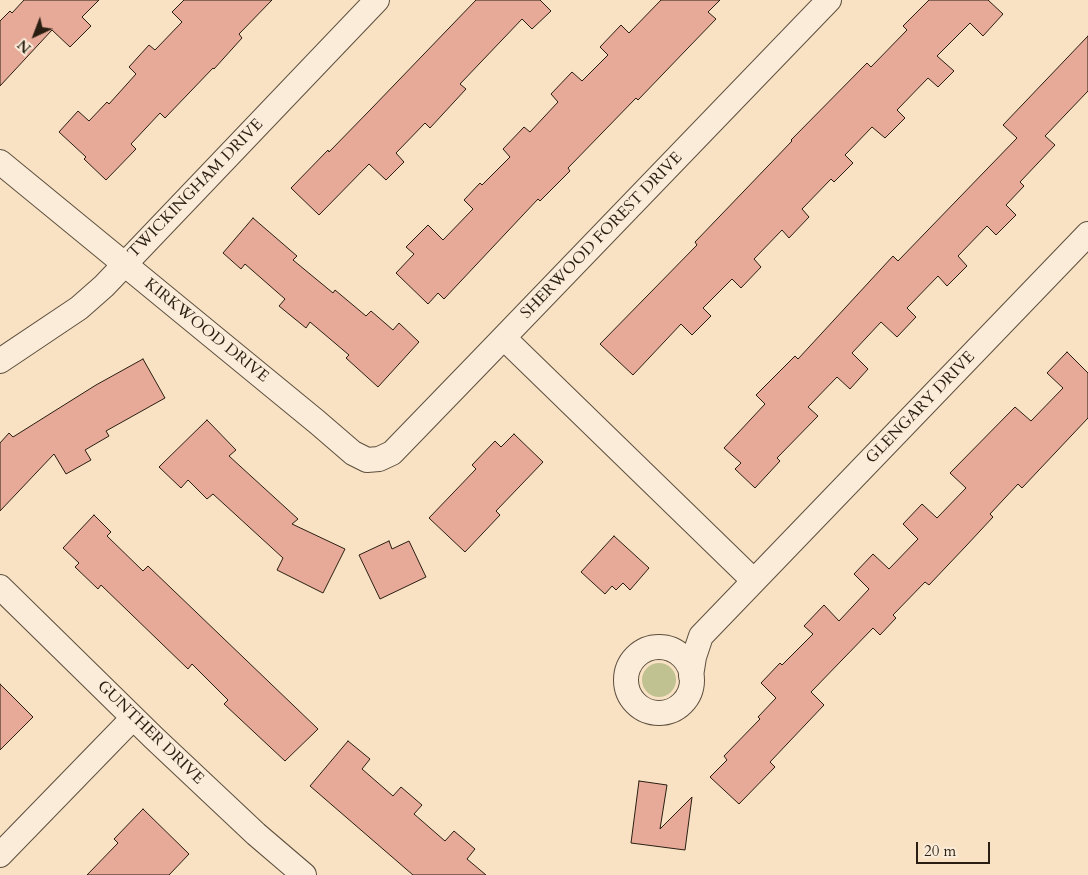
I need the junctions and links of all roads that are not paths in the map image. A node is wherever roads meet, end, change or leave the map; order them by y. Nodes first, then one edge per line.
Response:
1 (378, 0) edge
2 (829, 0) edge
3 (0, 162) edge
4 (1088, 234) edge
5 (124, 264) junction
6 (504, 338) junction
7 (0, 361) edge
8 (367, 460) joint
9 (754, 581) junction
10 (0, 587) edge
11 (701, 636) junction
12 (663, 647) junction
13 (692, 676) junction
14 (132, 718) junction
15 (0, 855) edge
16 (304, 875) edge

1 - 5 street, TWICKINGHAM DRIVE
2 - 6 street, SHERWOOD FOREST DRIVE
3 - 5 street, KIRKWOOD DRIVE
4 - 9 street, GLENGARY DRIVE
5 - 7 street, TWICKINGHAM DRIVE
5 - 8 street, KIRKWOOD DRIVE
6 - 8 street, SHERWOOD FOREST DRIVE
6 - 9 street
9 - 11 street, GLENGARY DRIVE
10 - 14 street, GUNTHER DRIVE
11 - 12 street, GLENGARY DRIVE
11 - 13 street, GLENGARY DRIVE
12 - 13 street
12 - 13 street, GLENGARY DRIVE
14 - 15 street
14 - 16 street, GUNTHER DRIVE

